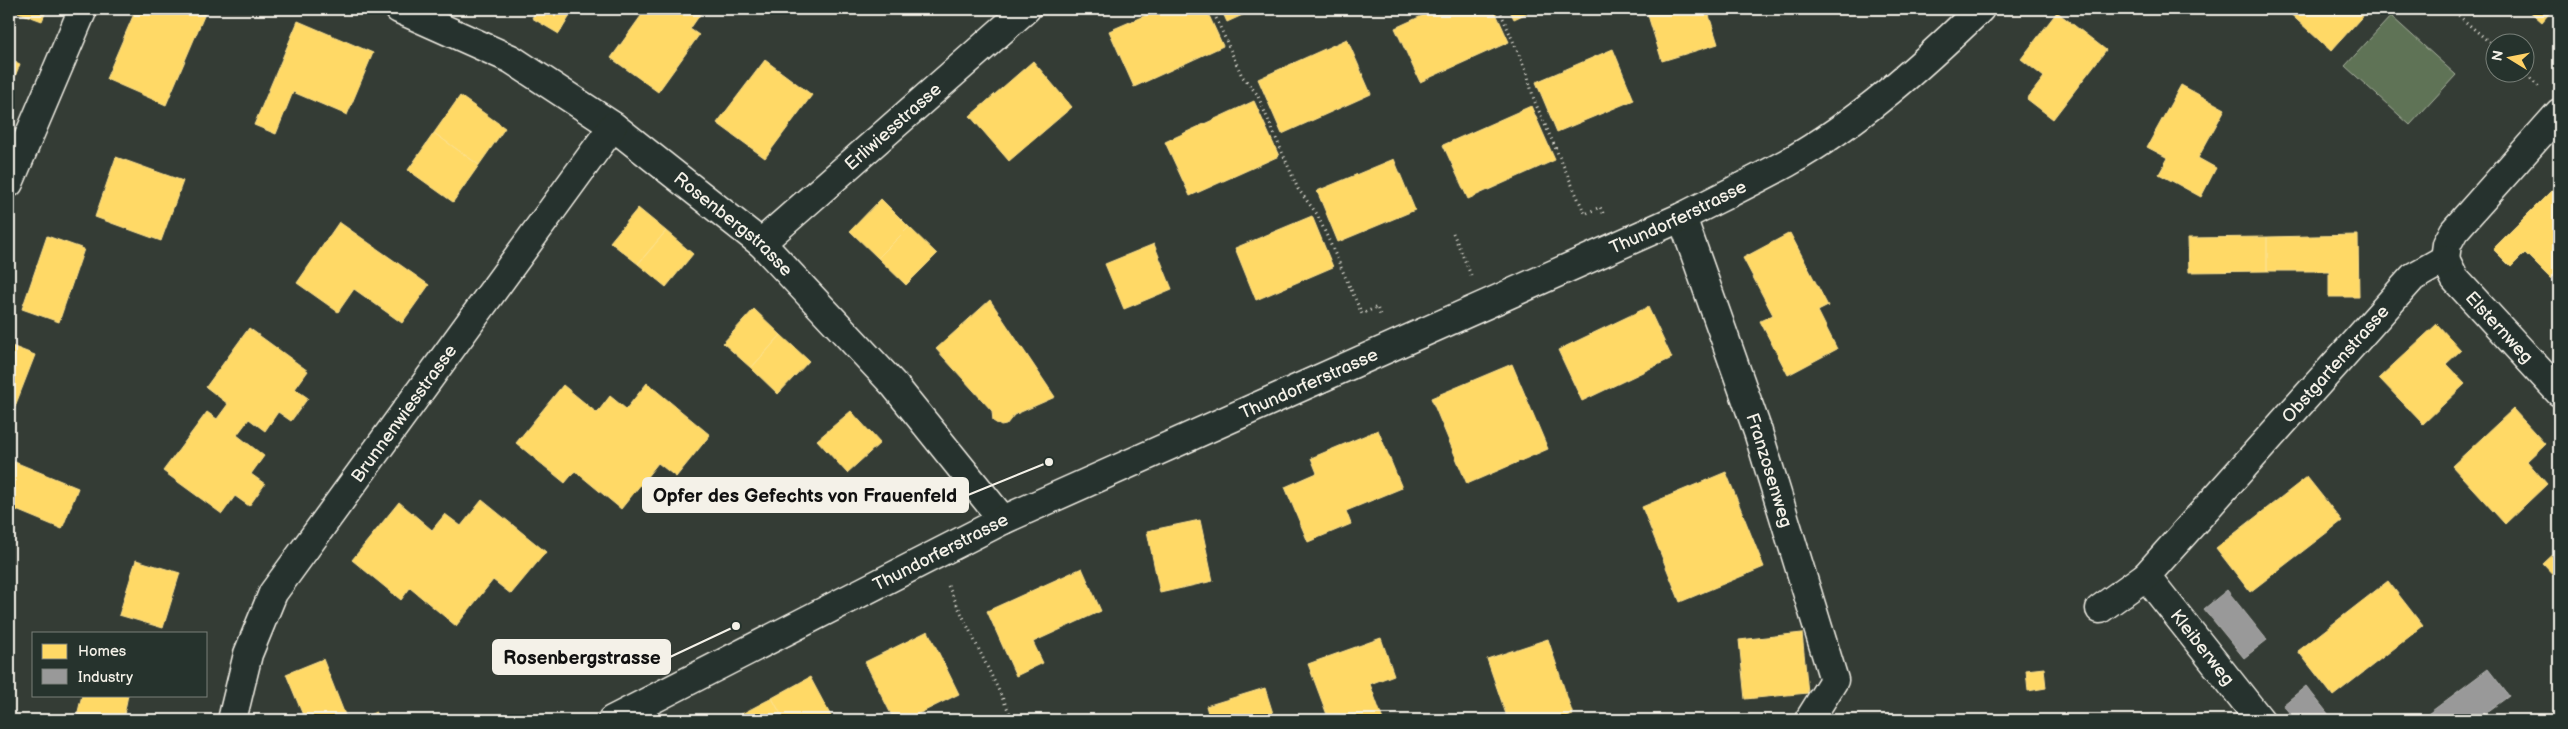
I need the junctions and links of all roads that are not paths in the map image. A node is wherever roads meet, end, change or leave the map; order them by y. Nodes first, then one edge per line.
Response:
1 (83, 9) edge
2 (398, 9) edge
3 (1026, 9) edge
4 (1980, 9) edge
5 (2559, 112) edge
6 (614, 126) junction
7 (9, 183) edge
8 (1682, 217) junction
9 (761, 243) junction
10 (2445, 259) junction
11 (2559, 392) edge
12 (1003, 520) junction
13 (2146, 576) junction
14 (2100, 609) dead end
15 (232, 720) edge
16 (612, 720) edge
17 (1809, 720) edge
18 (2260, 720) edge

1 - 7 street
2 - 6 street, Rosenbergstrasse
3 - 9 street, Erliwiesstrasse
4 - 8 street, Thundorferstrasse
5 - 10 street
6 - 9 street, Rosenbergstrasse
6 - 15 street, Brunnenwiesstrasse
8 - 12 street, Thundorferstrasse
8 - 17 street, Franzosenweg
9 - 12 street, Rosenbergstrasse
10 - 11 street, Elsternweg
10 - 13 street, Obstgartenstrasse
12 - 16 street, Thundorferstrasse
13 - 14 street, Obstgartenstrasse
13 - 18 street, Kleiberweg

